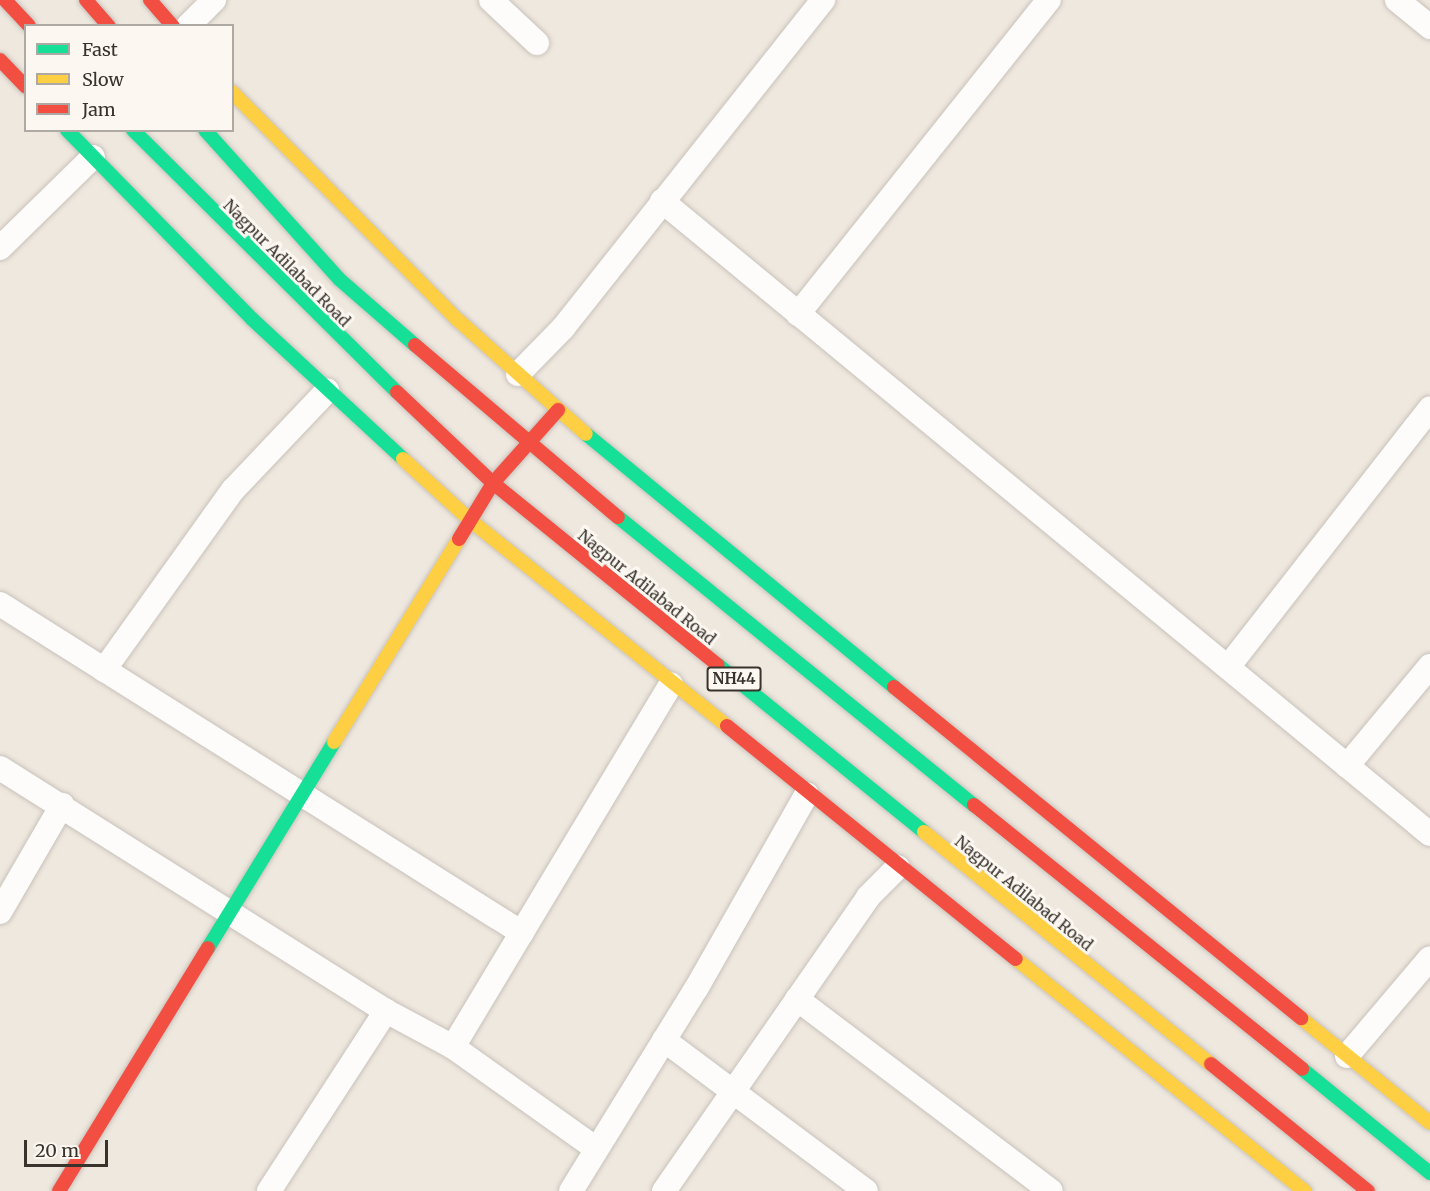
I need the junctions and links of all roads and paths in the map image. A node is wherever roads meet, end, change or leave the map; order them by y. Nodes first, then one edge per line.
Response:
1 (5, 0) edge
2 (86, 0) edge
3 (150, 0) edge
4 (214, 0) edge
5 (491, 0) edge
6 (823, 0) edge
7 (1049, 0) edge
8 (1397, 0) edge
9 (27, 24) edge
10 (108, 24) edge
11 (170, 24) edge
12 (190, 24) edge
13 (1430, 27) edge
14 (537, 43) dead end
15 (0, 60) edge
16 (24, 85) edge
17 (234, 94) edge
18 (69, 132) edge
19 (135, 132) edge
20 (207, 132) edge
21 (93, 157) junction
22 (662, 201) junction
23 (0, 248) edge
24 (798, 314) junction
25 (518, 374) junction
26 (327, 391) junction
27 (1430, 408) edge
28 (558, 410) junction
29 (527, 443) junction
30 (493, 483) junction
31 (470, 519) junction
32 (0, 604) edge
33 (1430, 666) edge
34 (1228, 667) junction
35 (104, 670) junction
36 (671, 684) junction
37 (1347, 766) junction
38 (0, 768) edge
39 (302, 794) junction
40 (807, 794) junction
41 (62, 805) junction
42 (1430, 834) edge
43 (898, 867) junction
44 (232, 909) junction
45 (0, 912) edge
46 (522, 933) junction
47 (1430, 958) edge
48 (797, 999) junction
49 (386, 1011) junction
50 (664, 1040) junction
51 (453, 1047) junction
52 (1347, 1056) junction
53 (733, 1090) junction
54 (1430, 1122) edge
55 (595, 1148) junction
56 (1430, 1173) edge
57 (59, 1191) edge
58 (269, 1191) edge
59 (571, 1191) edge
60 (664, 1191) edge
61 (866, 1191) edge
62 (1051, 1191) edge
63 (1305, 1191) edge
64 (1368, 1191) edge

1 - 9 main road
2 - 10 main road
3 - 11 main road
4 - 12 street
5 - 14 street
6 - 22 street
7 - 24 street
8 - 13 street
15 - 16 main road
17 - 25 main road
18 - 21 main road
19 - 30 main road, Nagpur Adilabad Road / NH44
20 - 29 main road, Nagpur Adilabad Road
21 - 23 street
21 - 26 main road
22 - 24 street
22 - 25 street
24 - 34 street
25 - 28 main road
26 - 31 main road
26 - 35 street
27 - 34 street
28 - 29 main road
28 - 52 main road
29 - 30 main road
29 - 56 main road, Nagpur Adilabad Road
30 - 31 main road
30 - 64 main road, Nagpur Adilabad Road / NH44
31 - 36 main road
31 - 39 main road
32 - 35 street
33 - 37 street
34 - 37 street
35 - 39 street
36 - 40 main road
36 - 46 street
37 - 42 street
38 - 41 street
39 - 44 main road
39 - 46 street
40 - 43 main road
40 - 50 street
41 - 44 street
41 - 45 street
43 - 48 street
43 - 63 main road
44 - 49 street
44 - 57 main road
46 - 51 street
47 - 52 street
48 - 53 street
48 - 62 street
49 - 51 street
49 - 58 street
50 - 53 street
50 - 55 street
51 - 55 street
52 - 54 main road
53 - 60 street
53 - 61 street
55 - 59 street

